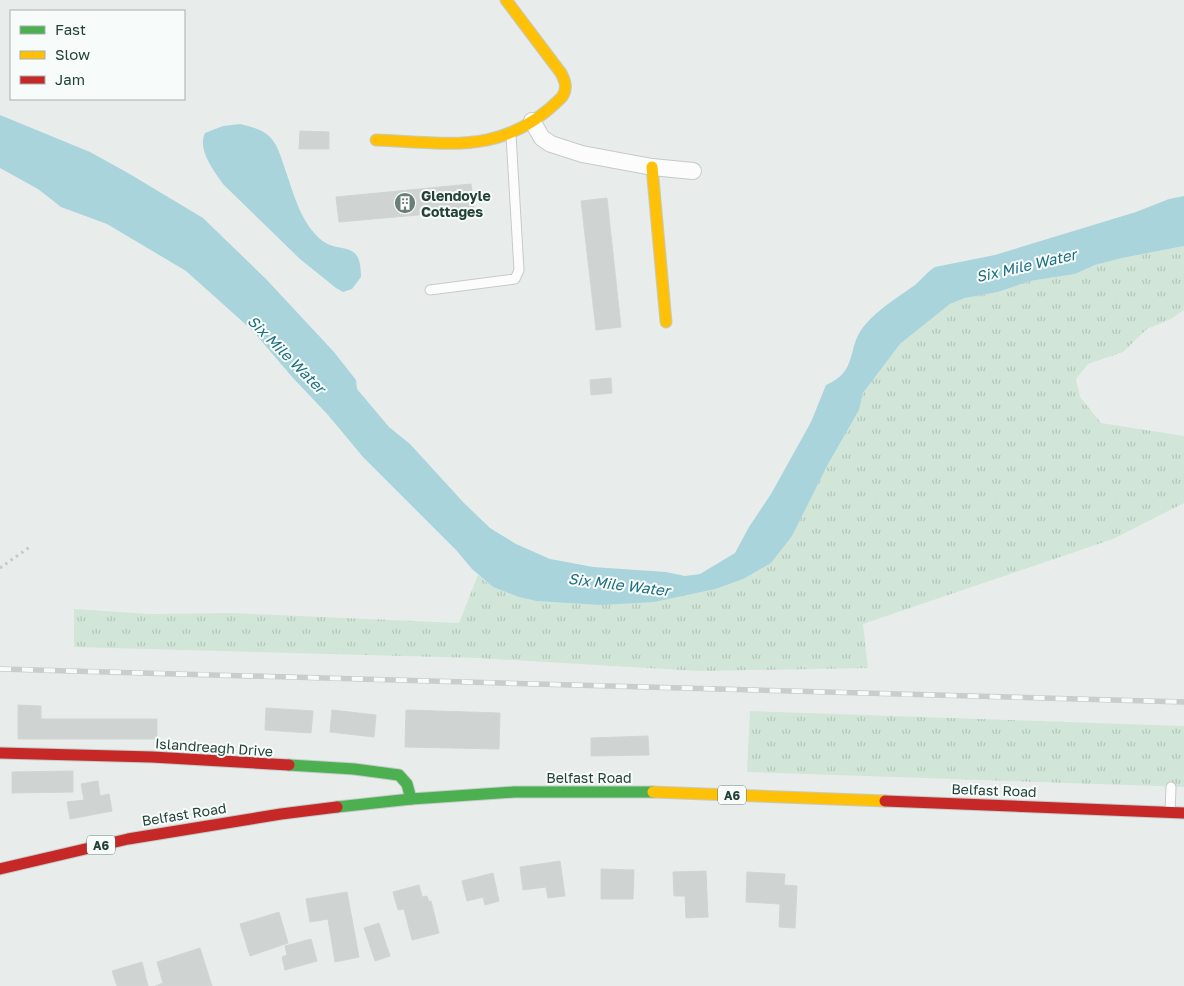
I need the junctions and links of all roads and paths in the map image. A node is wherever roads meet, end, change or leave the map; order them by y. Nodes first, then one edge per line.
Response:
1 (506, 0) edge
2 (532, 122) junction
3 (511, 132) junction
4 (376, 140) dead end
5 (652, 167) junction
6 (693, 171) dead end
7 (430, 290) dead end
8 (666, 322) dead end
9 (31, 546) dead end
10 (0, 568) edge
11 (0, 753) edge
12 (1171, 787) dead end
13 (411, 799) junction
14 (1170, 812) junction
15 (1184, 813) edge
16 (0, 869) edge

1 - 2 main road
2 - 3 main road
2 - 5 street
3 - 4 main road
3 - 7 lane
5 - 6 street
5 - 8 main road
9 - 10 path
11 - 13 main road, Islandreagh Drive
12 - 14 lane
13 - 14 main road, Belfast Road / A6
13 - 16 main road, Belfast Road / A6
14 - 15 main road, Belfast Road / A6

